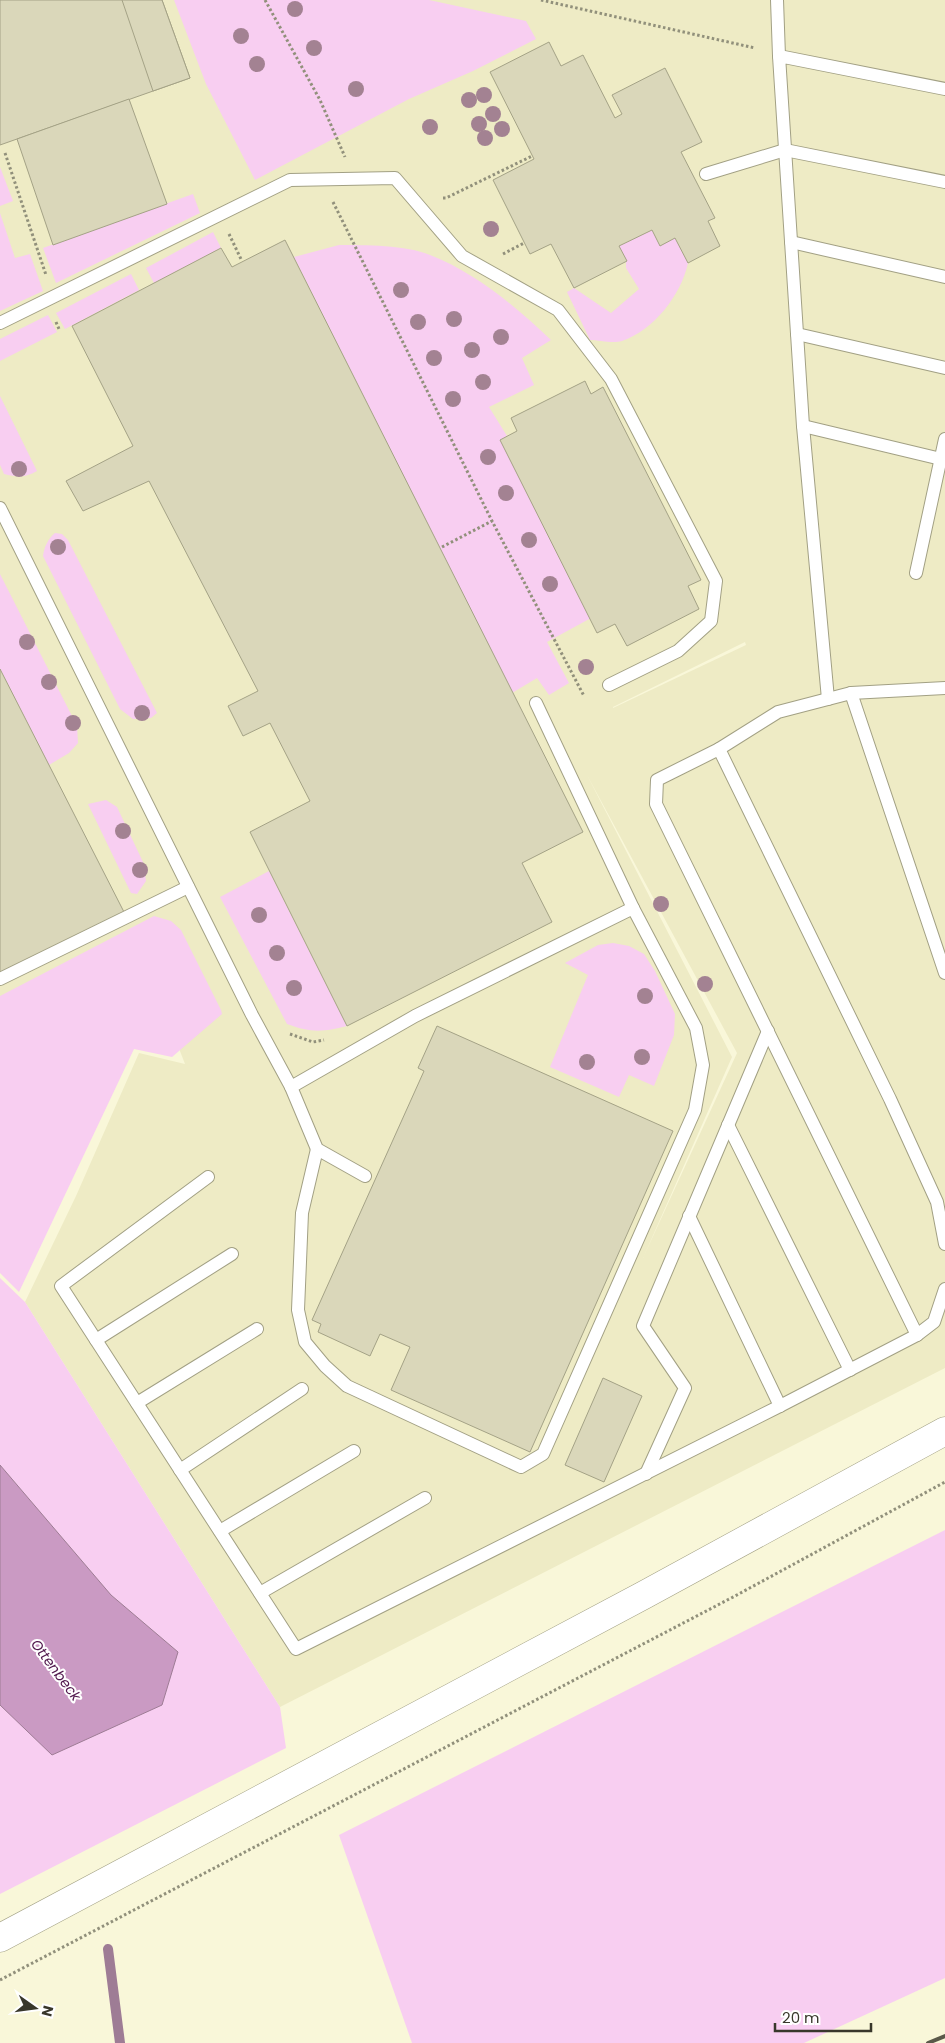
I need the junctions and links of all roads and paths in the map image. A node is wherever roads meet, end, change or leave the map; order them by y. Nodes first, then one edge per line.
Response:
1 (264, 0) edge
2 (541, 0) edge
3 (777, 0) edge
4 (760, 48) dead end
5 (779, 56) junction
6 (945, 88) edge
7 (785, 150) junction
8 (6, 153) dead end
9 (532, 156) dead end
10 (706, 174) dead end
11 (355, 179) junction
12 (945, 182) edge
13 (412, 198) junction
14 (340, 201) dead end
15 (324, 202) dead end
16 (333, 202) junction
17 (227, 230) dead end
18 (791, 242) junction
19 (241, 259) dead end
20 (945, 277) edge
21 (54, 296) junction
22 (0, 323) edge
23 (797, 334) junction
24 (945, 368) edge
25 (803, 426) junction
26 (945, 438) edge
27 (940, 459) junction
28 (0, 508) edge
29 (492, 521) junction
30 (442, 547) dead end
31 (916, 574) dead end
32 (609, 685) dead end
33 (945, 688) edge
34 (851, 693) junction
35 (584, 696) dead end
36 (828, 699) junction
37 (536, 703) dead end
38 (719, 750) junction
39 (188, 887) junction
40 (633, 908) junction
41 (945, 973) edge
42 (0, 980) edge
43 (285, 1032) dead end
44 (768, 1032) junction
45 (330, 1038) dead end
46 (291, 1087) junction
47 (728, 1125) junction
48 (317, 1150) junction
49 (366, 1176) dead end
50 (208, 1178) dead end
51 (689, 1216) junction
52 (945, 1244) edge
53 (232, 1254) dead end
54 (945, 1288) edge
55 (257, 1329) dead end
56 (917, 1335) junction
57 (96, 1340) junction
58 (850, 1370) junction
59 (302, 1389) dead end
60 (137, 1403) junction
61 (780, 1406) junction
62 (945, 1431) edge
63 (354, 1451) dead end
64 (180, 1470) junction
65 (646, 1474) junction
66 (945, 1482) edge
67 (425, 1498) dead end
68 (220, 1531) junction
69 (260, 1593) junction
70 (0, 1938) edge
71 (0, 1980) edge

1 - 11 path
2 - 4 path
3 - 5 lane
5 - 6 lane
5 - 7 lane
7 - 10 lane
7 - 12 lane
7 - 18 lane
8 - 21 path
9 - 13 path
11 - 13 lane
11 - 21 lane
13 - 32 lane
14 - 16 path
15 - 16 path
16 - 29 path
17 - 19 path
18 - 20 lane
18 - 23 lane
21 - 22 lane
23 - 24 lane
23 - 25 lane
25 - 27 lane
25 - 36 lane
26 - 27 lane
27 - 31 lane
28 - 39 lane
29 - 30 path
29 - 35 path
33 - 34 lane
34 - 36 lane
34 - 41 lane
36 - 38 lane
37 - 40 lane
38 - 44 lane
38 - 52 lane
39 - 42 lane
39 - 46 lane
40 - 46 lane
40 - 48 lane
43 - 45 path
44 - 47 lane
44 - 56 lane
46 - 48 lane
47 - 51 lane
47 - 58 lane
48 - 49 lane
50 - 57 lane
51 - 61 lane
51 - 65 lane
53 - 57 lane
54 - 56 lane
55 - 60 lane
56 - 58 lane
57 - 60 lane
58 - 61 lane
59 - 64 lane
60 - 64 lane
61 - 65 lane
62 - 70 main road
63 - 68 lane
64 - 68 lane
65 - 69 lane
66 - 71 path
67 - 69 lane
68 - 69 lane

